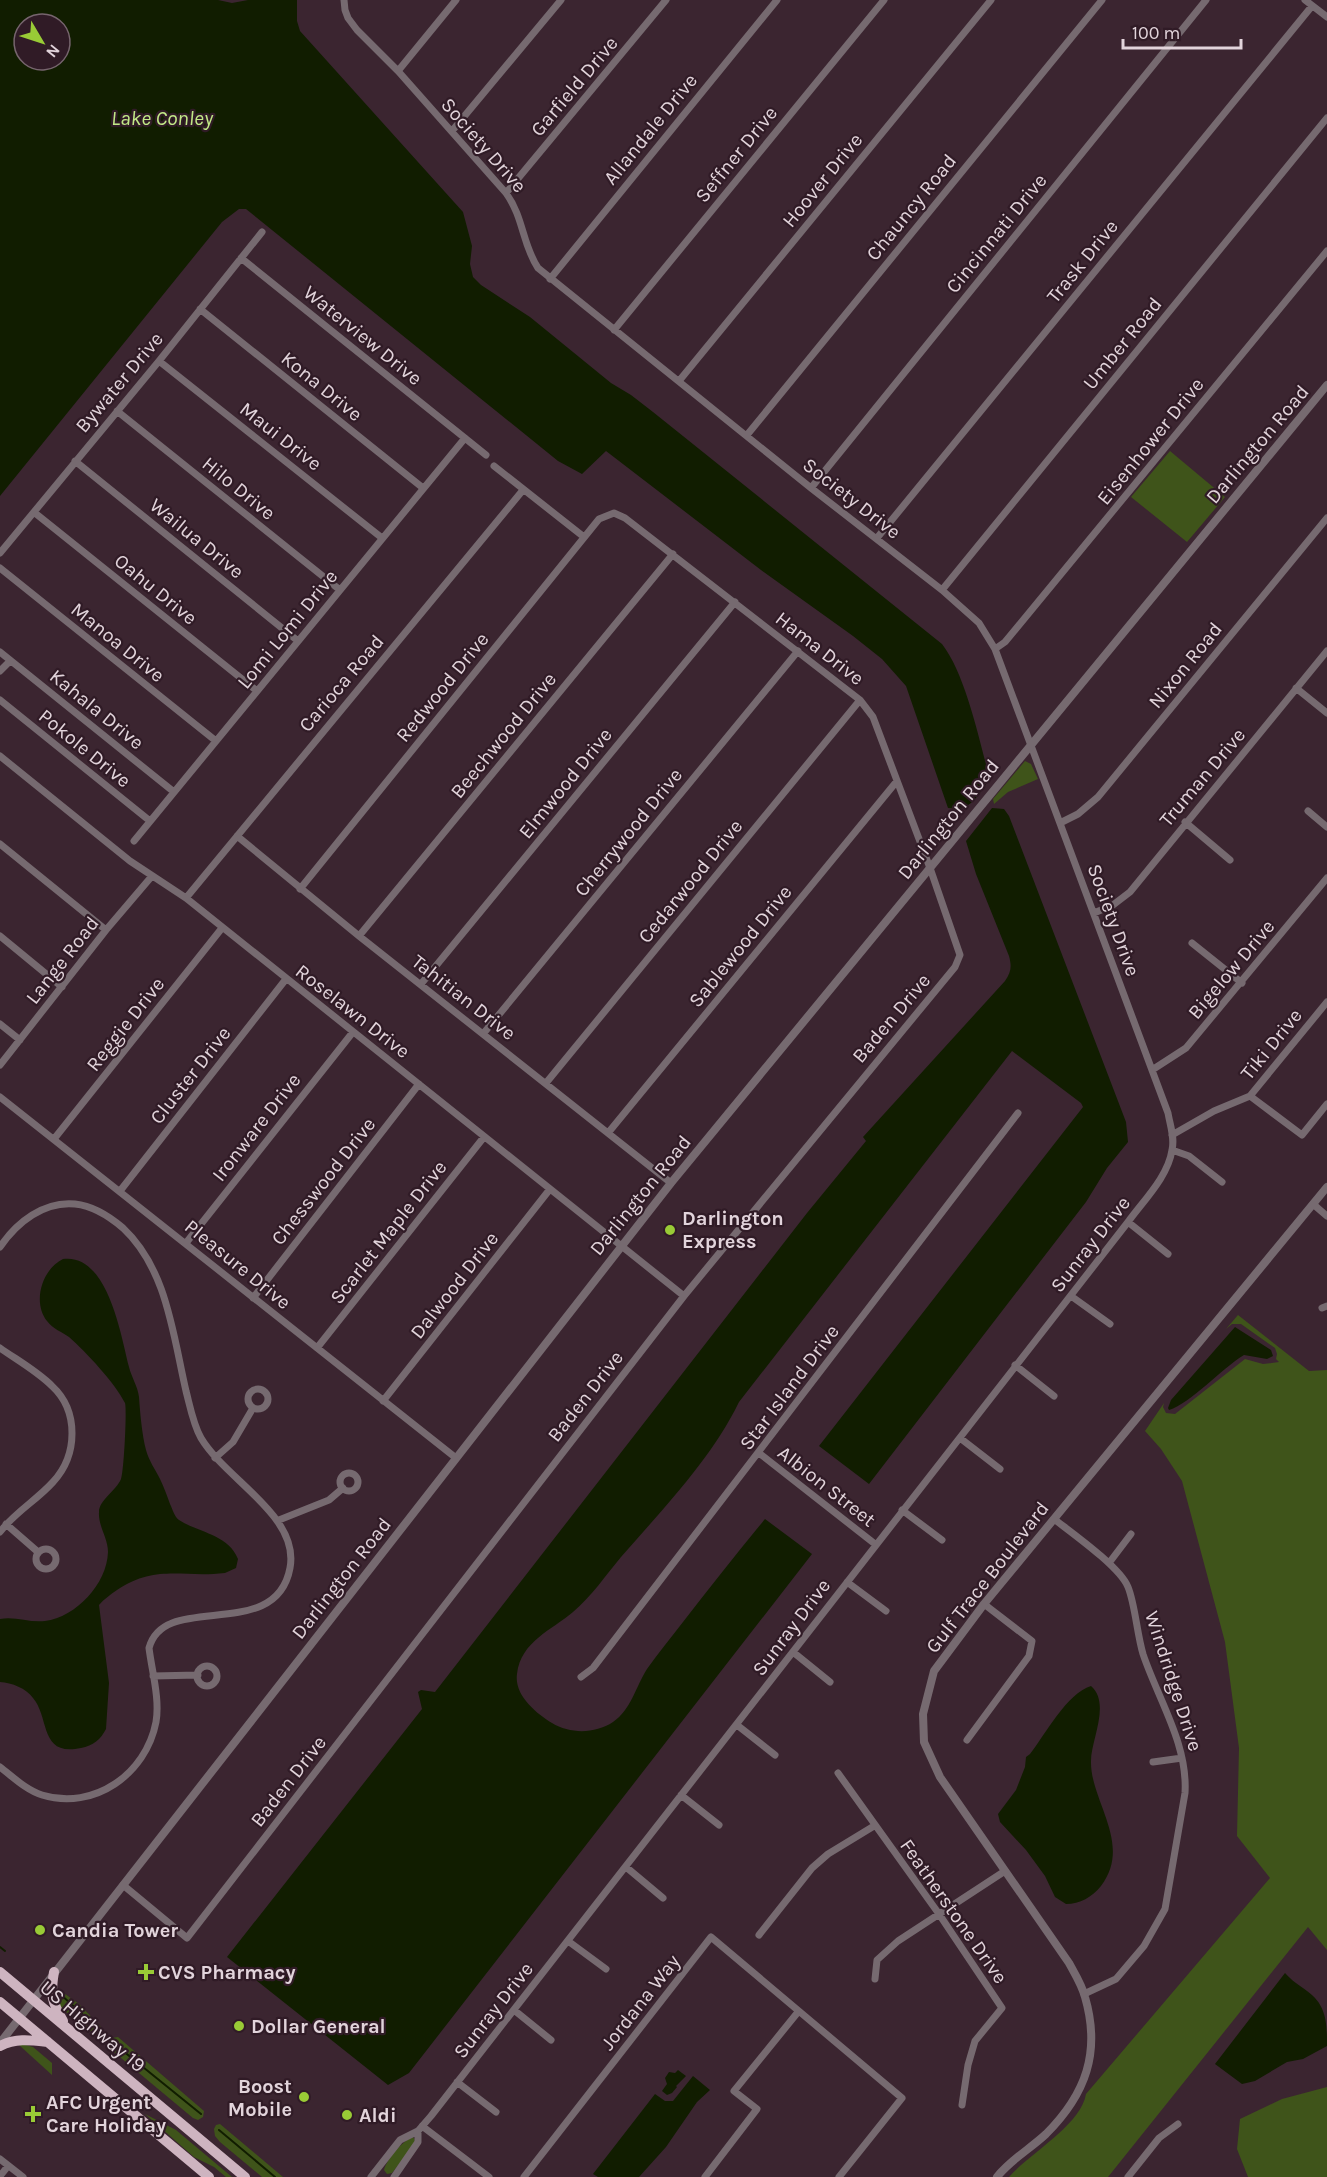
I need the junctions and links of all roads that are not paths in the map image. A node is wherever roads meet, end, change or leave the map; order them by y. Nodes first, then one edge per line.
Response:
1 (345, 0) edge
2 (456, 0) edge
3 (561, 0) edge
4 (666, 0) edge
5 (777, 0) edge
6 (884, 0) edge
7 (991, 0) edge
8 (1102, 0) edge
9 (1206, 0) edge
10 (1305, 0) edge
11 (1312, 6) junction
12 (1327, 18) edge
13 (398, 71) junction
14 (1327, 118) edge
15 (452, 131) junction
16 (506, 193) junction
17 (262, 232) dead end
18 (1327, 251) edge
19 (241, 258) junction
20 (550, 279) junction
21 (200, 309) junction
22 (614, 330) junction
23 (159, 361) junction
24 (679, 381) junction
25 (1327, 385) edge
26 (117, 411) junction
27 (747, 435) junction
28 (465, 438) junction
29 (486, 455) dead end
30 (75, 461) junction
31 (494, 466) dead end
32 (423, 488) junction
33 (811, 488) junction
34 (523, 490) junction
35 (34, 513) junction
36 (614, 513) joint
37 (1327, 518) edge
38 (584, 537) junction
39 (382, 538) junction
40 (877, 538) junction
41 (0, 553) edge
42 (673, 554) junction
43 (0, 568) edge
44 (340, 590) junction
45 (942, 590) junction
46 (735, 602) junction
47 (298, 641) junction
48 (994, 649) junction
49 (798, 651) junction
50 (1327, 651) edge
51 (0, 652) edge
52 (10, 661) junction
53 (0, 671) edge
54 (1296, 688) junction
55 (257, 691) junction
56 (0, 700) edge
57 (860, 700) junction
58 (1327, 713) edge
59 (216, 741) junction
60 (1031, 744) junction
61 (0, 756) edge
62 (897, 781) junction
63 (174, 792) junction
64 (1308, 811) dead end
65 (150, 821) junction
66 (1185, 822) junction
67 (1060, 824) junction
68 (1327, 827) edge
69 (237, 836) junction
70 (134, 841) dead end
71 (0, 844) edge
72 (1230, 860) dead end
73 (930, 868) junction
74 (152, 876) junction
75 (1327, 878) edge
76 (300, 889) junction
77 (186, 898) junction
78 (1094, 913) junction
79 (222, 928) junction
80 (106, 930) junction
81 (0, 936) edge
82 (359, 936) junction
83 (1192, 943) dead end
84 (286, 979) junction
85 (1242, 983) junction
86 (421, 984) junction
87 (62, 987) junction
88 (1327, 1002) edge
89 (0, 1024) edge
90 (353, 1032) junction
91 (483, 1034) junction
92 (20, 1040) junction
93 (0, 1065) edge
94 (1152, 1070) junction
95 (546, 1083) junction
96 (419, 1084) junction
97 (1250, 1096) junction
98 (0, 1097) edge
99 (1327, 1104) edge
100 (1018, 1113) dead end
101 (608, 1132) junction
102 (1172, 1135) junction
103 (484, 1137) junction
104 (54, 1139) junction
105 (1172, 1150) junction
106 (1221, 1182) dead end
107 (671, 1183) junction
108 (1327, 1187) edge
109 (550, 1189) junction
110 (120, 1191) junction
111 (1313, 1204) junction
112 (1327, 1216) edge
113 (1128, 1222) junction
114 (186, 1243) junction
115 (621, 1246) junction
116 (0, 1247) edge
117 (1168, 1254) dead end
118 (684, 1296) junction
119 (1071, 1296) junction
120 (253, 1298) junction
121 (1110, 1324) dead end
122 (0, 1348) edge
123 (317, 1348) junction
124 (1015, 1365) junction
125 (1054, 1396) dead end
126 (383, 1401) junction
127 (253, 1408) dead end
128 (960, 1438) junction
129 (759, 1453) junction
130 (215, 1458) junction
131 (456, 1458) junction
132 (1000, 1469) dead end
133 (343, 1488) dead end
134 (902, 1510) junction
135 (1054, 1519) junction
136 (279, 1520) junction
137 (6, 1524) junction
138 (0, 1532) edge
139 (1131, 1534) dead end
140 (942, 1540) dead end
141 (874, 1544) junction
142 (38, 1552) dead end
143 (1109, 1563) junction
144 (847, 1582) junction
145 (984, 1604) junction
146 (886, 1611) dead end
147 (793, 1652) junction
148 (198, 1675) dead end
149 (153, 1676) junction
150 (581, 1677) dead end
151 (830, 1682) dead end
152 (737, 1725) junction
153 (967, 1740) dead end
154 (775, 1755) dead end
155 (1182, 1758) junction
156 (1153, 1762) dead end
157 (0, 1767) edge
158 (838, 1773) dead end
159 (681, 1795) junction
160 (719, 1825) dead end
161 (874, 1826) junction
162 (626, 1868) junction
163 (1005, 1871) junction
164 (123, 1885) junction
165 (663, 1898) dead end
166 (939, 1914) junction
167 (759, 1935) dead end
168 (568, 1941) junction
169 (606, 1969) dead end
170 (0, 1972) edge
171 (54, 1972) junction
172 (875, 1979) dead end
173 (1084, 1994) junction
174 (33, 1999) junction
175 (0, 2002) edge
176 (514, 2010) junction
177 (798, 2012) junction
178 (19, 2017) junction
179 (66, 2027) junction
180 (551, 2040) dead end
181 (48, 2042) junction
182 (0, 2045) edge
183 (457, 2082) junction
184 (962, 2105) dead end
185 (496, 2112) dead end
186 (1178, 2124) dead end
187 (420, 2129) junction
188 (0, 2159) edge
189 (8, 2166) junction
190 (0, 2176) edge
191 (23, 2177) edge
192 (209, 2177) edge
193 (245, 2177) edge
194 (371, 2177) edge
195 (394, 2177) edge
196 (489, 2177) edge
197 (524, 2177) edge
198 (705, 2177) edge
199 (839, 2177) edge
200 (997, 2177) edge
201 (1128, 2177) edge

1 - 13 street, Society Drive
2 - 13 street
3 - 15 street
4 - 16 street, Garfield Drive
5 - 20 street, Allandale Drive
6 - 22 street, Seffner Drive
7 - 24 street, Hoover Drive
8 - 27 street, Chauncy Road
9 - 33 street, Cincinnati Drive
10 - 11 street
11 - 12 street
11 - 40 street, Trask Drive
13 - 15 street, Society Drive
14 - 45 street, Umber Road
15 - 16 street, Society Drive
16 - 20 street, Society Drive
17 - 19 street, Bywater Drive
18 - 48 street, Eisenhower Drive
19 - 21 street, Bywater Drive
19 - 28 street, Waterview Drive
20 - 22 street, Society Drive
21 - 23 street, Bywater Drive
21 - 32 street, Kona Drive
22 - 24 street, Society Drive
23 - 26 street, Bywater Drive
23 - 39 street, Maui Drive
24 - 27 street, Society Drive
25 - 60 street, Darlington Road
26 - 30 street, Bywater Drive
26 - 44 street, Hilo Drive
27 - 33 street, Society Drive
28 - 29 street, Waterview Drive
28 - 32 street, Lomi Lomi Drive
30 - 35 street, Bywater Drive
30 - 47 street, Wailua Drive
31 - 34 street
32 - 39 street, Lomi Lomi Drive
33 - 40 street, Society Drive
34 - 38 street
34 - 69 street, Carioca Road
35 - 41 street, Bywater Drive
35 - 55 street, Oahu Drive
36 - 38 street, Redwood Drive
36 - 42 street, Hama Drive
37 - 67 street, Nixon Road
38 - 76 street, Redwood Drive
39 - 44 street, Lomi Lomi Drive
40 - 45 street, Society Drive
42 - 46 street, Hama Drive
42 - 82 street, Beechwood Drive
43 - 59 street, Manoa Drive
44 - 47 street, Lomi Lomi Drive
45 - 48 street, Society Drive
46 - 49 street, Hama Drive
46 - 86 street, Elmwood Drive
47 - 55 street, Lomi Lomi Drive
48 - 60 street, Society Drive
49 - 57 street, Hama Drive
49 - 91 street, Cherrywood Drive
50 - 54 street, Truman Drive
51 - 52 street, Kahala Drive
52 - 53 street
52 - 63 street, Kahala Drive
54 - 58 street
54 - 66 street, Truman Drive
55 - 59 street, Lomi Lomi Drive
56 - 65 street, Pokole Drive
57 - 62 street, Hama Drive
57 - 95 street, Cedarwood Drive
59 - 63 street, Lomi Lomi Drive
60 - 67 street, Society Drive
60 - 73 street, Darlington Road
61 - 74 street, Roselawn Drive
62 - 73 street, Hama Drive
62 - 101 street, Sablewood Drive
63 - 65 street, Lomi Lomi Drive
64 - 68 street
65 - 70 street, Lomi Lomi Drive
66 - 72 street
66 - 78 street, Truman Drive
67 - 78 street, Society Drive
69 - 76 street, Tahitian Drive
69 - 77 street, Carioca Road
71 - 80 street
73 - 107 street, Darlington Road
73 - 118 street, Baden Drive
74 - 77 street, Roselawn Drive
74 - 80 street, Lange Road
75 - 85 street, Bigelow Drive
76 - 82 street, Tahitian Drive
77 - 79 street, Roselawn Drive
78 - 94 street, Society Drive
79 - 84 street, Roselawn Drive
79 - 104 street, Reggie Drive
80 - 87 street, Lange Road
81 - 87 street
82 - 86 street, Tahitian Drive
83 - 85 street
84 - 90 street, Roselawn Drive
84 - 110 street, Cluster Drive
85 - 94 street, Bigelow Drive
86 - 91 street, Tahitian Drive
87 - 92 street, Lange Road
88 - 97 street, Tiki Drive
89 - 92 street
90 - 96 street, Roselawn Drive
90 - 114 street, Ironware Drive
91 - 95 street, Tahitian Drive
92 - 93 street, Lange Road
94 - 102 street, Society Drive
95 - 101 street, Tahitian Drive
96 - 103 street, Roselawn Drive
96 - 120 street, Chesswood Drive
97 - 99 street
97 - 102 street, Tiki Drive
98 - 104 street, Pleasure Drive
100 - 129 street, Star Island Drive
101 - 107 street, Tahitian Drive
102 - 105 street, Sunray Drive
103 - 109 street, Roselawn Drive
103 - 123 street, Scarlet Maple Drive
104 - 110 street, Pleasure Drive
105 - 106 street
105 - 113 street, Sunray Drive
107 - 115 street, Darlington Road
108 - 111 street, Gulf Trace Boulevard
109 - 115 street, Roselawn Drive
109 - 126 street, Dalwood Drive
110 - 114 street, Pleasure Drive
111 - 112 street
111 - 135 street, Gulf Trace Boulevard
113 - 117 street
113 - 119 street, Sunray Drive
114 - 120 street, Pleasure Drive
115 - 118 street, Roselawn Drive
115 - 131 street, Darlington Road
116 - 130 street
118 - 164 street, Baden Drive
119 - 121 street
119 - 124 street, Sunray Drive
120 - 123 street, Pleasure Drive
122 - 137 street
123 - 126 street, Pleasure Drive
124 - 125 street
124 - 128 street, Sunray Drive
126 - 131 street, Pleasure Drive
127 - 130 street
128 - 132 street
128 - 134 street, Sunray Drive
129 - 141 street, Albion Street
129 - 150 street, Star Island Drive
130 - 136 street
131 - 164 street, Darlington Road
133 - 136 street
134 - 140 street
134 - 141 street, Sunray Drive
135 - 143 street, Windridge Drive
135 - 145 street, Gulf Trace Boulevard
136 - 149 street
137 - 138 street
137 - 142 street
139 - 143 street
141 - 144 street, Sunray Drive
143 - 155 street, Windridge Drive
144 - 146 street
144 - 147 street, Sunray Drive
145 - 153 street
145 - 163 street, Gulf Trace Boulevard
147 - 151 street
147 - 152 street, Sunray Drive
148 - 149 street
149 - 157 street
152 - 154 street
152 - 159 street, Sunray Drive
155 - 156 street
155 - 173 street, Windridge Drive
158 - 161 street, Featherstone Drive
159 - 160 street
159 - 162 street, Sunray Drive
161 - 166 street, Featherstone Drive
161 - 167 street
162 - 165 street
162 - 168 street, Sunray Drive
163 - 166 street
163 - 173 street, Gulf Trace Boulevard
164 - 171 street, Darlington Road
166 - 172 street
166 - 184 street, Featherstone Drive
168 - 169 street
168 - 176 street, Sunray Drive
170 - 174 highway, US Highway 19
171 - 174 street, Darlington Road
171 - 179 highway
173 - 200 street, Gulf Trace Boulevard
174 - 178 street, Darlington Road
174 - 179 highway, US Highway 19
175 - 178 highway, US Highway 19
176 - 180 street
176 - 183 street, Sunray Drive
177 - 197 street, Jordana Way
177 - 198 street
177 - 199 street, Jordana Way
178 - 181 highway, US Highway 19
178 - 182 street, Darlington Road
179 - 193 highway, US Highway 19
181 - 182 highway
181 - 192 highway, US Highway 19
183 - 185 street
183 - 187 street, Sunray Drive
186 - 201 street
187 - 194 street, Sunray Drive
187 - 195 street, Sunray Drive
187 - 196 street
188 - 189 street
189 - 190 street
189 - 191 street

